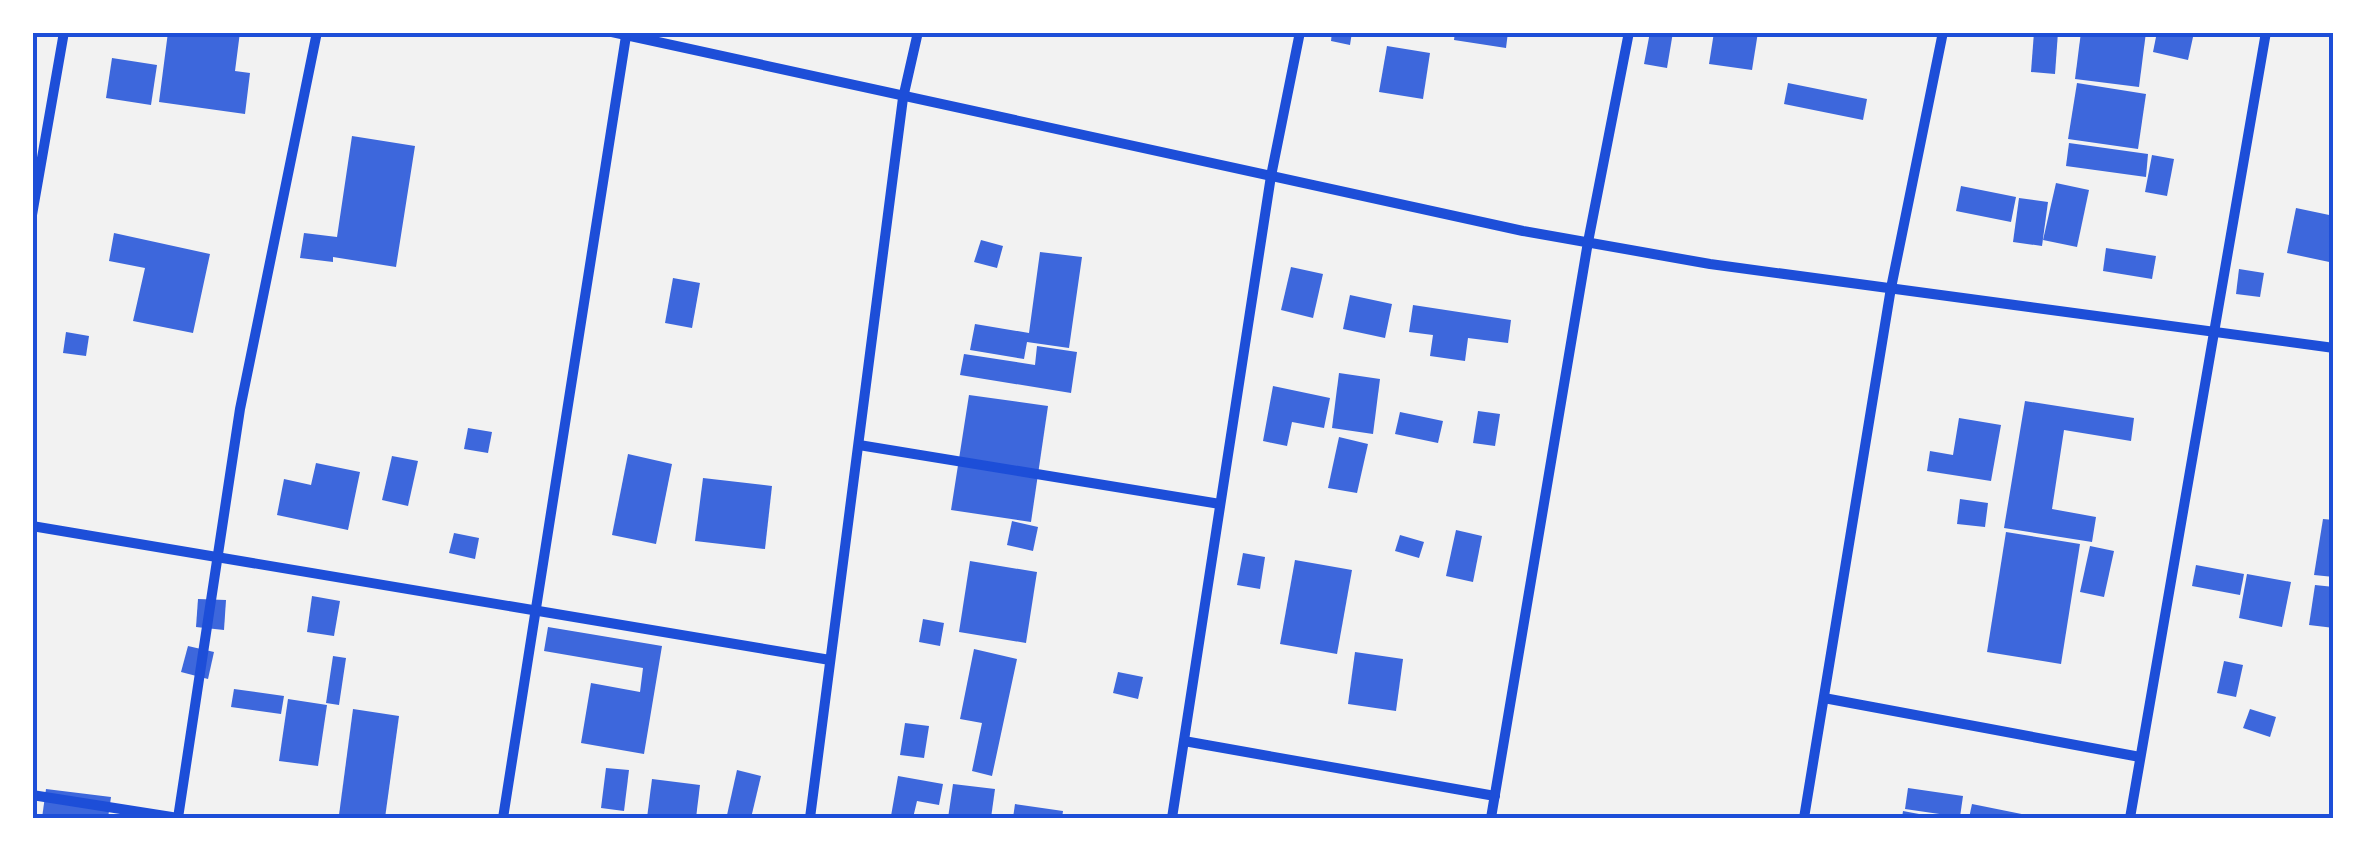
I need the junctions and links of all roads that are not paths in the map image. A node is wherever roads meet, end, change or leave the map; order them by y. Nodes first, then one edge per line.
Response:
1 (64, 32) edge
2 (317, 32) edge
3 (612, 32) edge
4 (918, 32) edge
5 (1300, 32) edge
6 (1629, 32) edge
7 (1943, 32) edge
8 (2266, 32) edge
9 (626, 36) junction
10 (904, 98) junction
11 (1271, 176) junction
12 (32, 215) edge
13 (1588, 242) junction
14 (1891, 288) junction
15 (2211, 330) junction
16 (2334, 348) edge
17 (859, 445) junction
18 (1220, 504) junction
19 (32, 526) edge
20 (218, 554) junction
21 (536, 608) junction
22 (830, 660) junction
23 (1824, 698) junction
24 (1184, 741) junction
25 (2140, 757) junction
26 (32, 795) edge
27 (1495, 796) junction
28 (178, 818) edge
29 (502, 818) edge
30 (810, 818) edge
31 (1172, 818) edge
32 (1491, 818) edge
33 (1804, 818) edge
34 (2130, 818) edge

1 - 12 street
2 - 20 street
3 - 9 street
4 - 10 street
5 - 11 street
6 - 13 street
7 - 14 street
8 - 15 street
9 - 10 street
9 - 21 street
10 - 11 street
10 - 17 street
11 - 13 street
11 - 18 street
13 - 14 street
13 - 27 street
14 - 15 street
14 - 23 street
15 - 16 street
15 - 25 street
17 - 18 street
17 - 22 street
18 - 24 street
19 - 20 street
20 - 21 street
20 - 28 street
21 - 22 street
21 - 29 street
22 - 30 street
23 - 25 street
23 - 33 street
24 - 27 street
24 - 31 street
25 - 34 street
26 - 28 street
27 - 32 street

